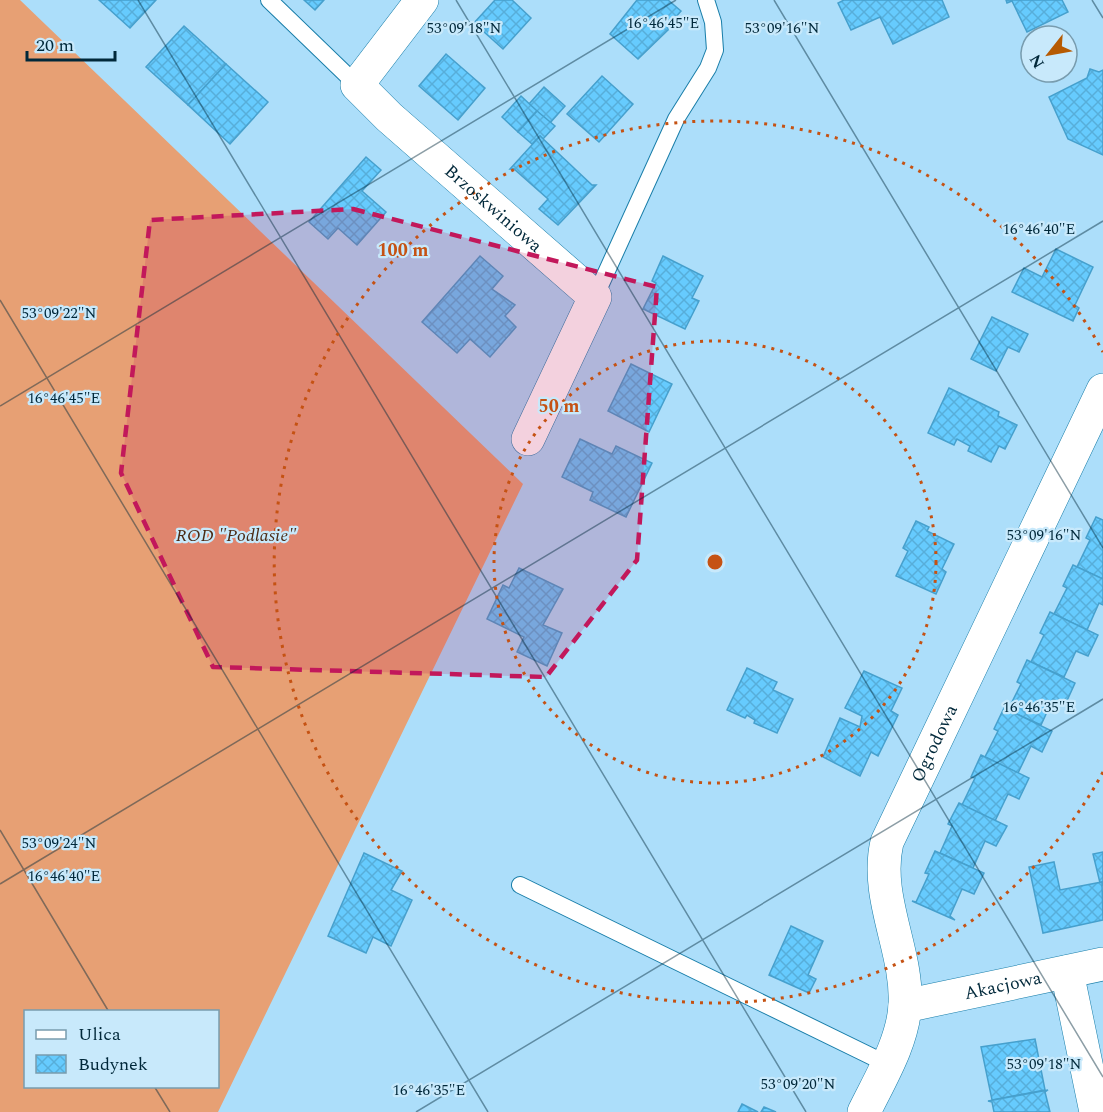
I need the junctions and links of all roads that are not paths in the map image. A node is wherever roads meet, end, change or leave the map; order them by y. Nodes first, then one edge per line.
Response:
1 (269, 0) edge
2 (422, 0) edge
3 (706, 0) edge
4 (357, 85) junction
5 (595, 297) junction
6 (1103, 390) edge
7 (528, 438) dead end
8 (520, 885) dead end
9 (1103, 964) edge
10 (1067, 972) junction
11 (905, 1006) junction
12 (887, 1064) junction
13 (864, 1112) edge
14 (1096, 1112) edge

1 - 4 lane
2 - 4 street
3 - 5 lane
4 - 5 street, Brzoskwiniowa
5 - 7 street
6 - 11 street, Ogrodowa
8 - 12 lane
9 - 10 street, Akacjowa
10 - 11 street, Akacjowa
10 - 14 street
11 - 12 street, Ogrodowa
12 - 13 street, Ogrodowa

